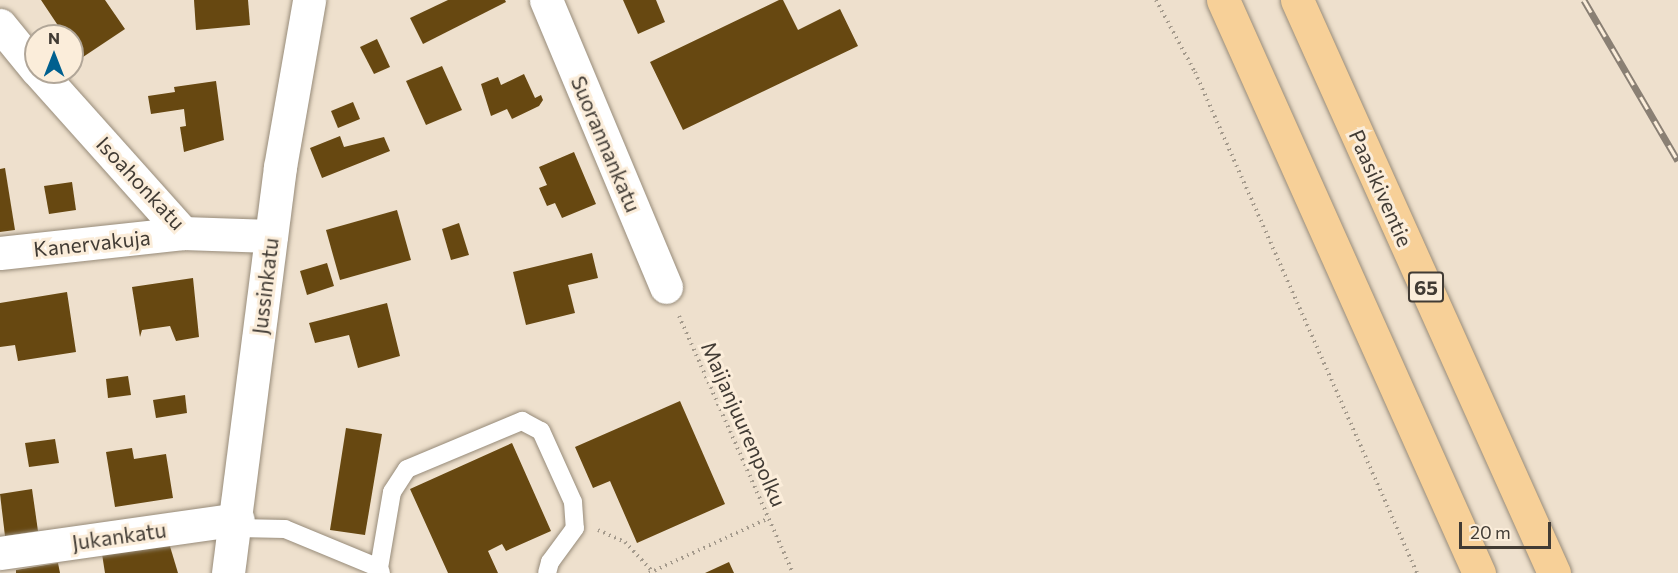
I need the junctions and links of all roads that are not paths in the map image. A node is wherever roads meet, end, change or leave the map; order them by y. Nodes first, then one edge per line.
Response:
1 (309, 0) edge
2 (546, 0) edge
3 (1223, 0) edge
4 (1297, 0) edge
5 (0, 25) edge
6 (24, 54) edge
7 (50, 84) edge
8 (183, 233) junction
9 (271, 236) junction
10 (0, 253) edge
11 (666, 287) road end
12 (237, 524) junction
13 (0, 553) edge
14 (380, 570) edge
15 (228, 573) edge
16 (547, 573) edge
17 (1479, 573) edge
18 (1554, 573) edge

1 - 9 street, Jussinkatu
2 - 11 street, Suorannankatu
3 - 17 highway
4 - 18 highway, Paasikiventie / 65
5 - 6 street, Isoahonkatu
7 - 8 street, Isoahonkatu
8 - 9 street, Isoahonkatu
8 - 10 street, Kanervakuja
9 - 12 street, Jussinkatu
12 - 13 street, Jukankatu
12 - 14 lane
12 - 15 street, Jussinkatu
14 - 16 lane

